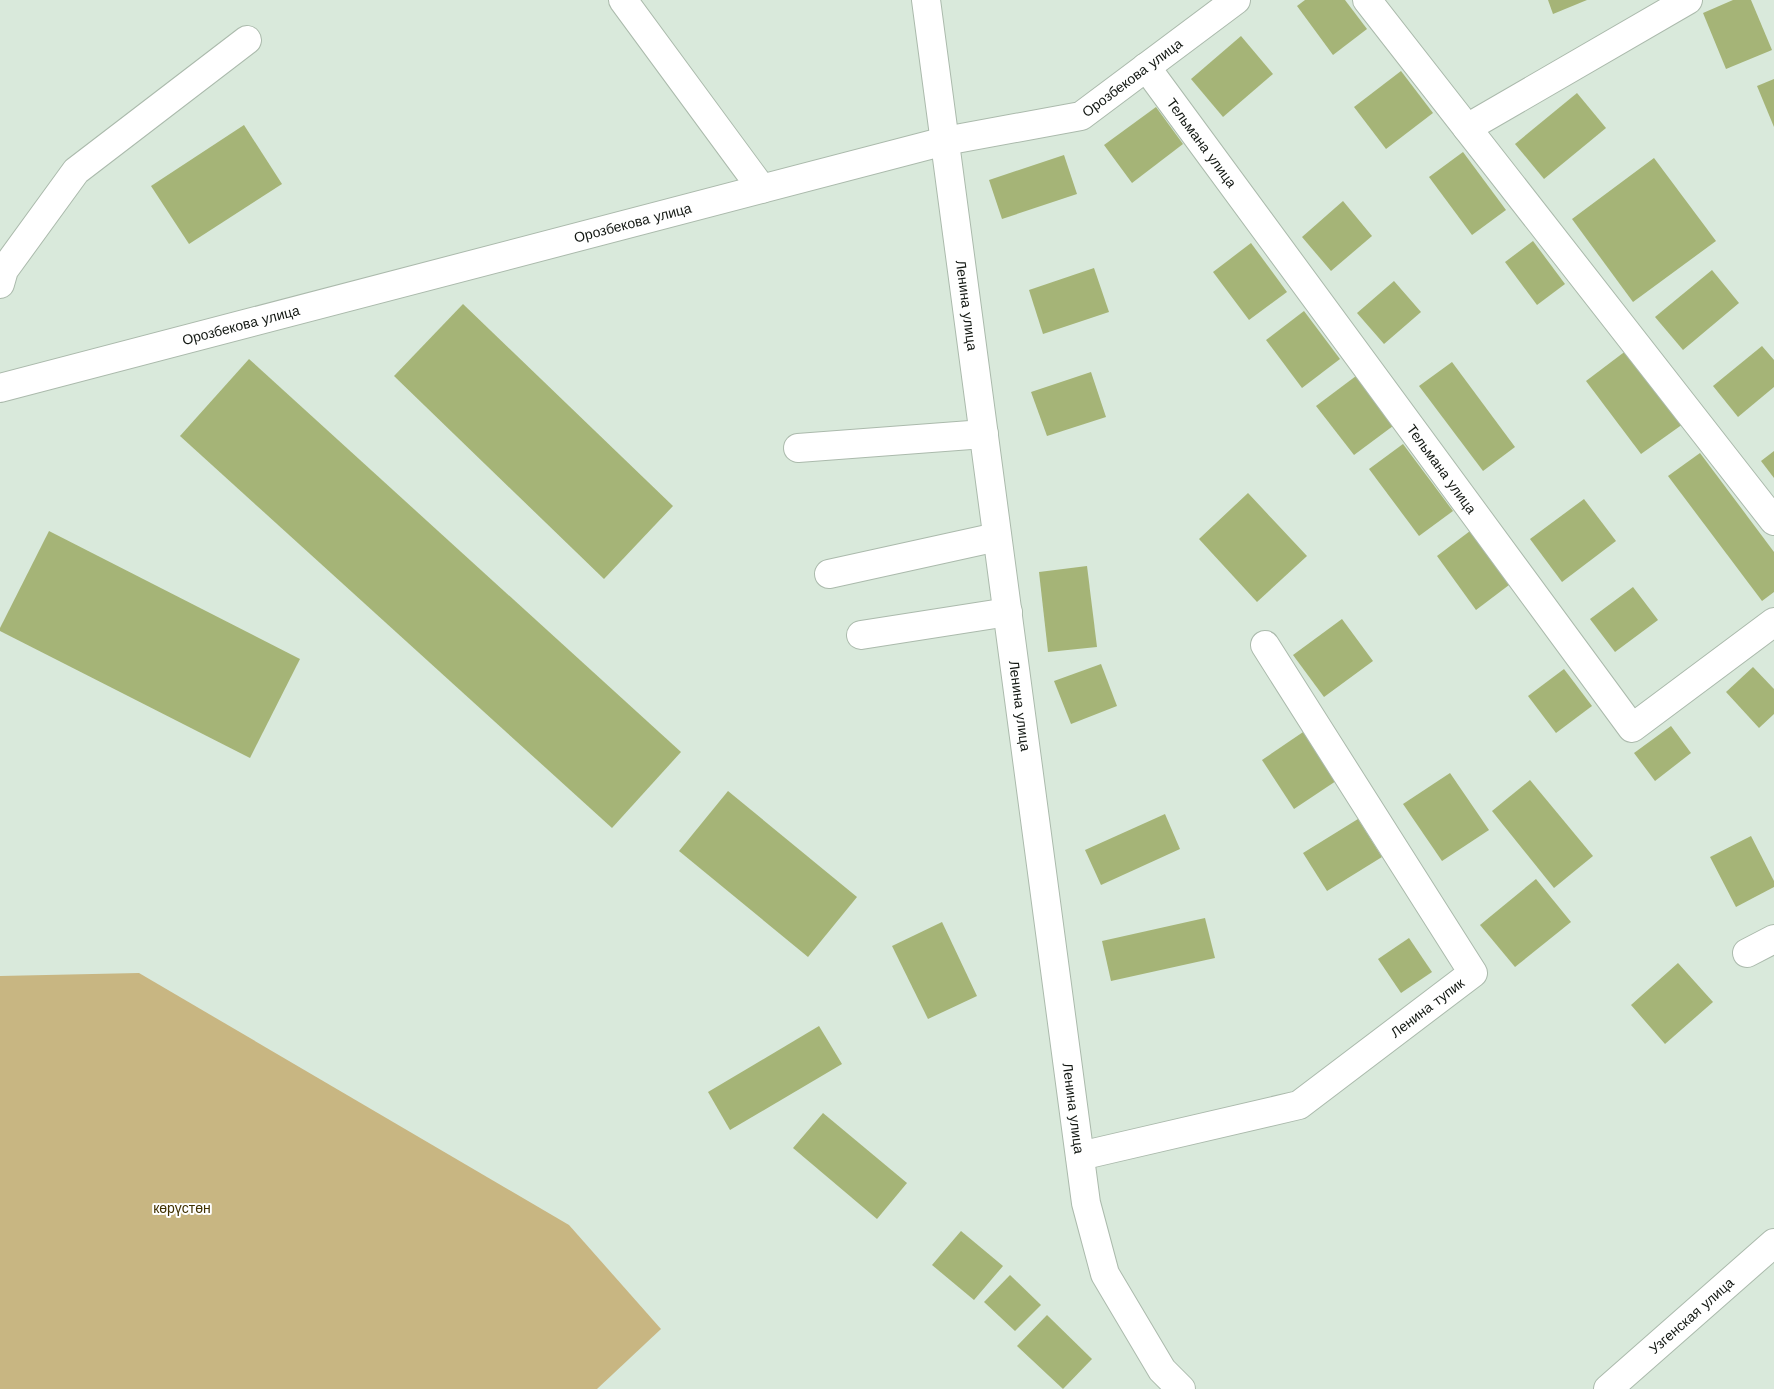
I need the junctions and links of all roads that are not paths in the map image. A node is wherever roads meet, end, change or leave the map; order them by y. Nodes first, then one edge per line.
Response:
1 (623, 0) edge
2 (926, 0) edge
3 (1236, 0) edge
4 (1367, 0) edge
5 (1688, 0) edge
6 (247, 40) dead end
7 (1146, 67) junction
8 (1467, 128) junction
9 (945, 141) junction
10 (762, 189) junction
11 (0, 284) edge
12 (0, 388) edge
13 (984, 434) junction
14 (798, 448) dead end
15 (1774, 521) edge
16 (997, 537) junction
17 (829, 574) dead end
18 (1008, 612) junction
19 (1774, 622) edge
20 (861, 635) dead end
21 (1265, 645) dead end
22 (1774, 939) edge
23 (1747, 953) dead end
24 (1080, 1156) junction
25 (1774, 1243) edge
26 (1181, 1389) edge
27 (1608, 1389) edge

1 - 10 street
2 - 9 street, Ленина улица
3 - 7 street, Орозбекова улица
4 - 8 street
5 - 8 street
6 - 11 street
7 - 9 street, Орозбекова улица
7 - 19 street, Тельмана улица
8 - 15 street
9 - 10 street, Орозбекова улица
9 - 13 street, Ленина улица
10 - 12 street, Орозбекова улица
13 - 14 street
13 - 16 street, Ленина улица
16 - 17 street
16 - 18 street, Ленина улица
18 - 20 street
18 - 24 street, Ленина улица
21 - 24 street, Ленина тупик
22 - 23 street
24 - 26 street, Ленина улица
25 - 27 street, Узгенская улица

